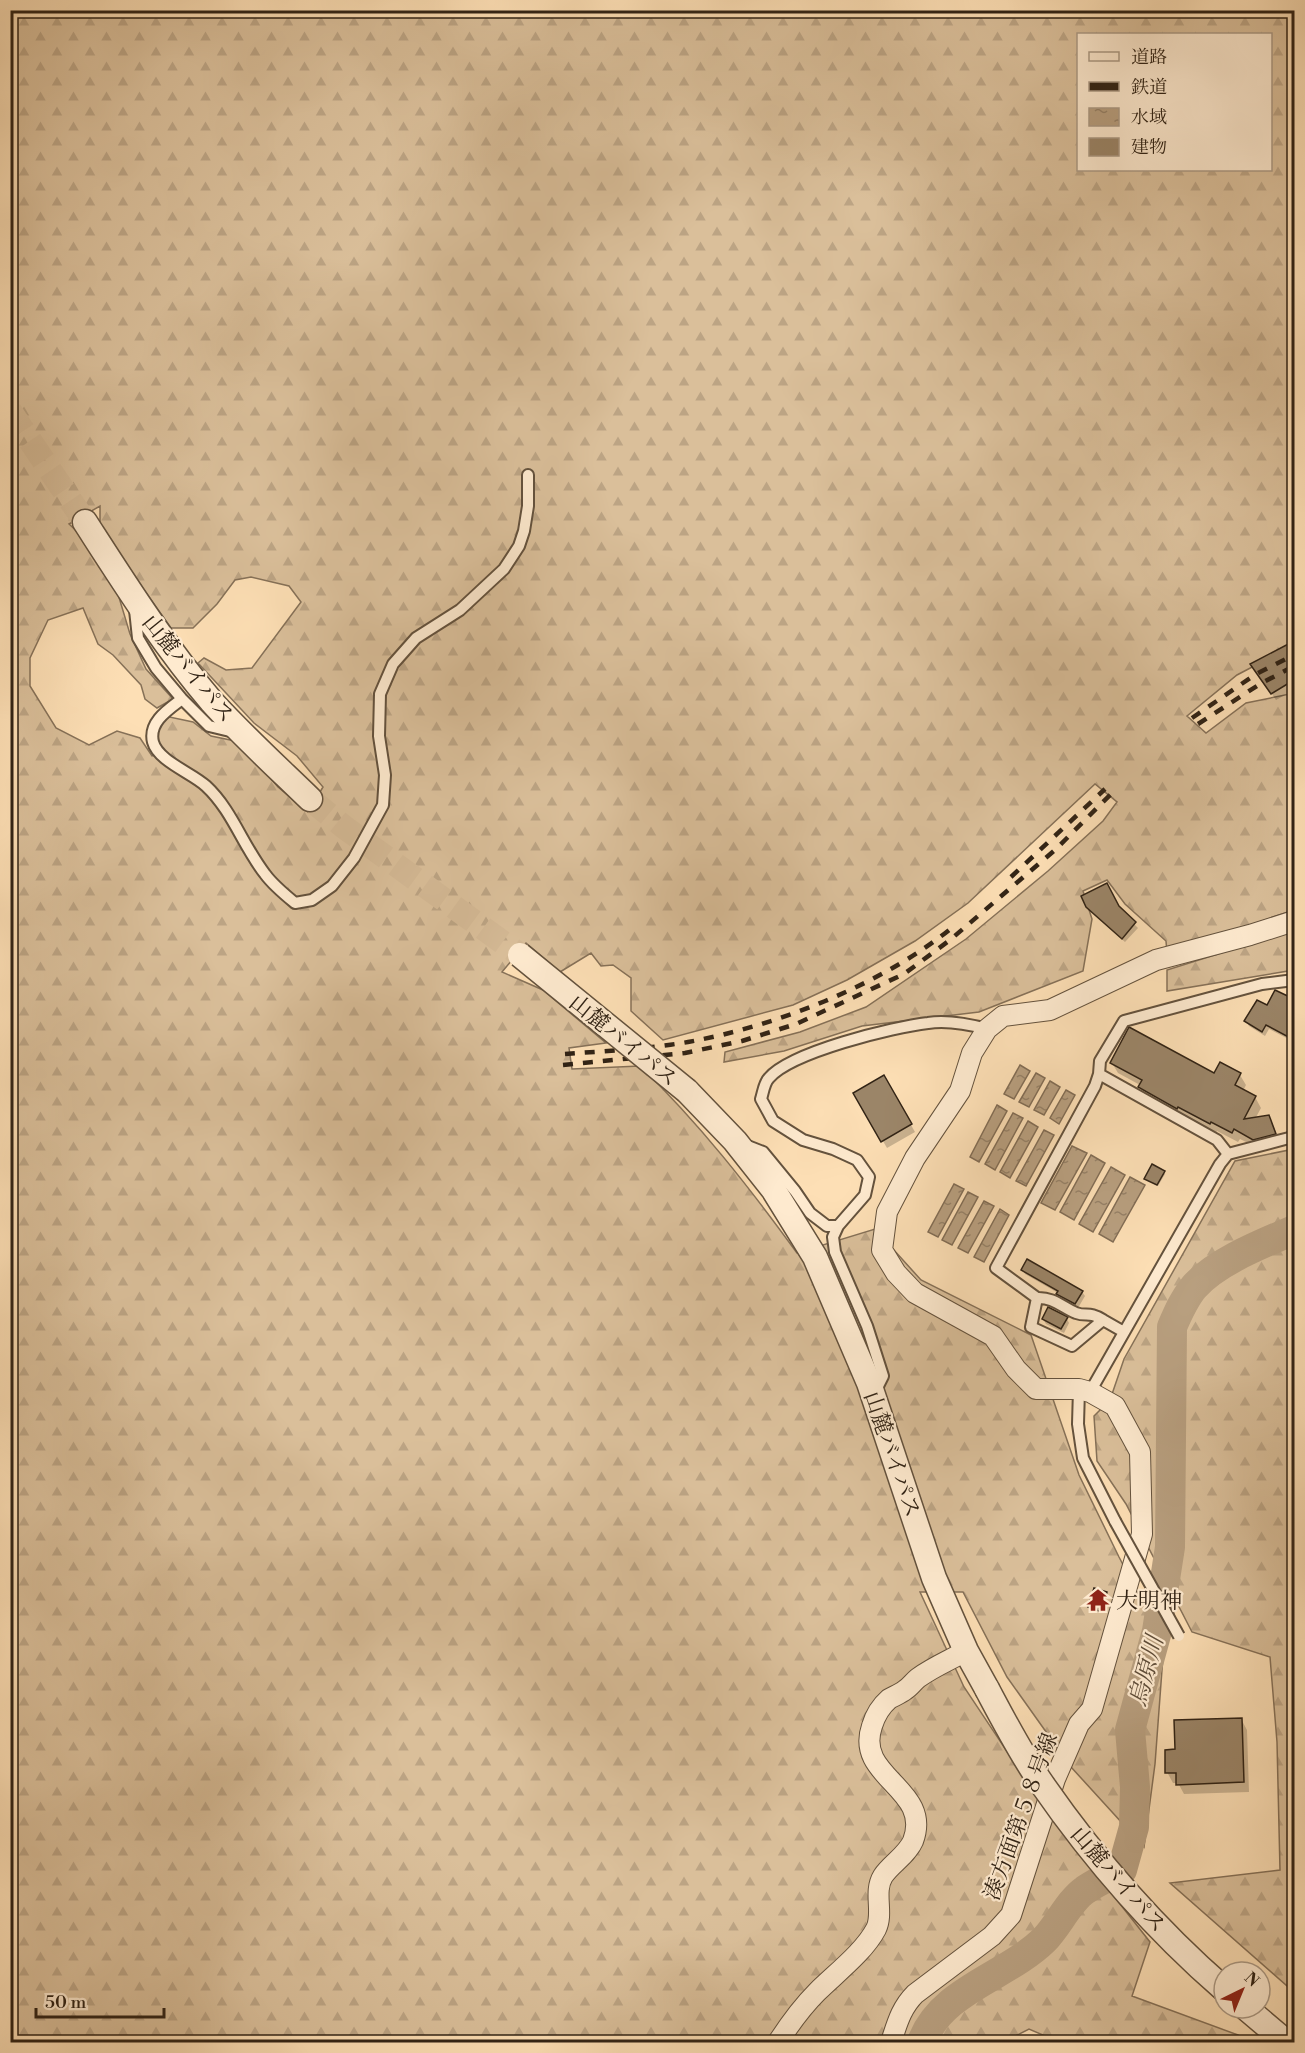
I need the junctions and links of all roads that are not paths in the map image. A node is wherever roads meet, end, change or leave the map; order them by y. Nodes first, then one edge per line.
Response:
1 (528, 475) dead end
2 (85, 522) tunnel mouth
3 (133, 598) junction
4 (182, 699) junction
5 (243, 734) junction
6 (310, 799) tunnel mouth
7 (1294, 921) edge
8 (520, 955) tunnel mouth
9 (1294, 980) edge
10 (987, 1029) junction
11 (1099, 1074) junction
12 (1294, 1134) edge
13 (735, 1142) junction
14 (1228, 1154) junction
15 (838, 1226) junction
16 (1037, 1298) junction
17 (1103, 1320) junction
18 (1124, 1332) junction
19 (1084, 1391) junction
20 (873, 1395) junction
21 (1179, 1636) dead end
22 (966, 1651) junction
23 (1212, 1978) edge
24 (1260, 2020) edge
25 (778, 2043) edge
26 (891, 2043) edge
27 (1286, 2043) edge

1 - 4 lane
2 - 3 street, 山麓バイパス
3 - 4 lane
3 - 5 street, 山麓バイパス
4 - 5 lane
5 - 6 street, 山麓バイパス
7 - 10 street
8 - 13 street, 山麓バイパス, bridge
9 - 11 lane
10 - 15 lane
10 - 19 street
11 - 14 lane
11 - 16 lane
12 - 14 lane
13 - 15 lane
13 - 20 street, 山麓バイパス
14 - 18 lane
15 - 20 lane
16 - 17 lane
16 - 17 lane
17 - 18 lane
18 - 19 lane
19 - 21 lane, bridge
19 - 26 street, 湊方面第５８号線
20 - 22 street, 山麓バイパス
22 - 23 street, 山麓バイパス, bridge
22 - 25 street
24 - 27 street

